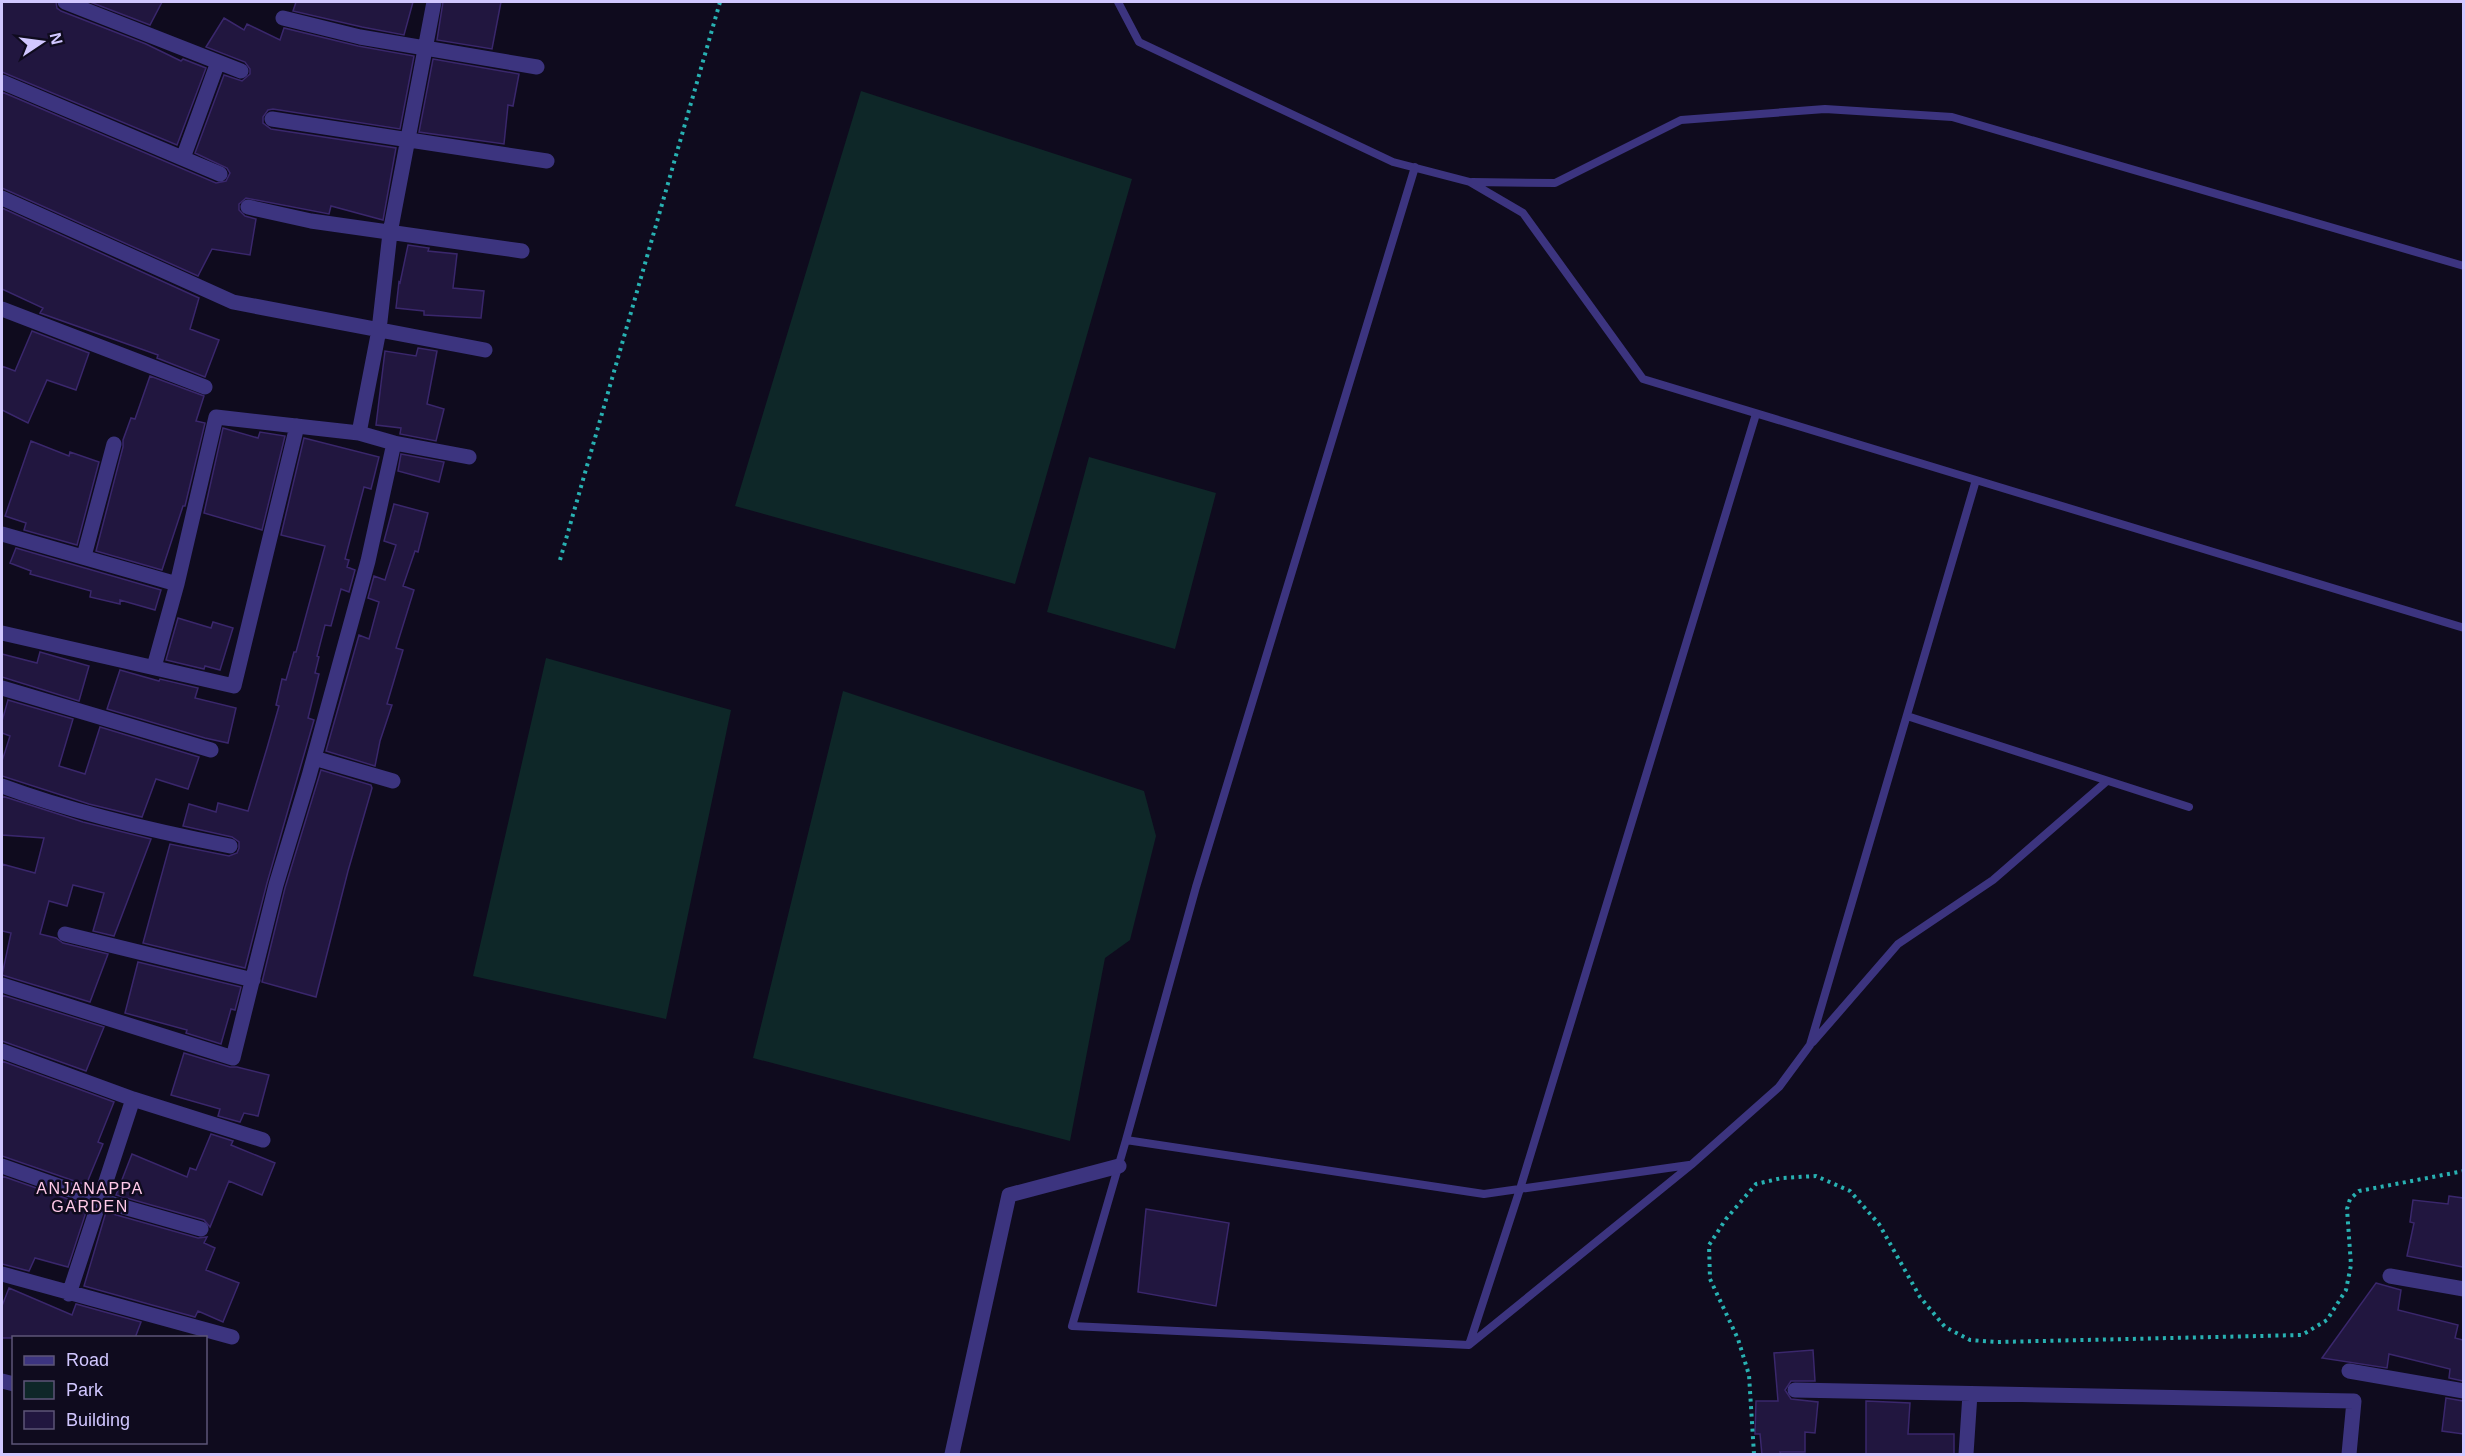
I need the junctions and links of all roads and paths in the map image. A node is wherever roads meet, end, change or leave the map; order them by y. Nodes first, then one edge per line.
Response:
1 (65, 2) edge
2 (434, 2) edge
3 (720, 2) edge
4 (1118, 2) edge
5 (283, 18) dead end
6 (425, 47) junction
7 (218, 62) junction
8 (537, 67) dead end
9 (241, 71) dead end
10 (2, 82) edge
11 (272, 118) dead end
12 (407, 140) junction
13 (183, 158) junction
14 (547, 161) dead end
15 (1415, 167) junction
16 (220, 174) dead end
17 (1470, 182) junction
18 (2, 198) edge
19 (248, 207) dead end
20 (390, 233) junction
21 (522, 251) dead end
22 (2463, 266) edge
23 (2, 309) edge
24 (379, 330) junction
25 (485, 350) dead end
26 (205, 387) dead end
27 (1756, 414) junction
28 (297, 426) junction
29 (359, 433) junction
30 (394, 442) junction
31 (114, 444) dead end
32 (469, 457) dead end
33 (1976, 480) junction
34 (2, 534) edge
35 (84, 556) junction
36 (560, 560) dead end
37 (177, 584) junction
38 (2463, 628) edge
39 (2, 633) edge
40 (154, 667) junction
41 (2, 688) edge
42 (1907, 716) junction
43 (211, 750) dead end
44 (314, 758) junction
45 (393, 781) dead end
46 (2107, 781) junction
47 (2, 786) edge
48 (2189, 807) dead end
49 (230, 846) dead end
50 (65, 934) dead end
51 (253, 980) junction
52 (2, 984) edge
53 (1810, 1045) junction
54 (2, 1051) edge
55 (133, 1099) junction
56 (263, 1140) dead end
57 (1126, 1140) junction
58 (1691, 1165) junction
59 (2, 1166) edge
60 (1119, 1166) junction
61 (2463, 1171) edge
62 (1520, 1190) junction
63 (99, 1200) junction
64 (201, 1229) dead end
65 (2, 1274) edge
66 (2390, 1276) dead end
67 (2463, 1289) edge
68 (69, 1294) junction
69 (232, 1337) dead end
70 (1469, 1345) junction
71 (2349, 1371) dead end
72 (1795, 1390) dead end
73 (2463, 1390) edge
74 (1970, 1394) junction
75 (951, 1455) edge
76 (1754, 1455) edge
77 (1966, 1455) edge
78 (2349, 1455) edge

1 - 7 street
2 - 6 street
3 - 36 path
4 - 15 lane
5 - 6 street
6 - 8 street
6 - 12 street
7 - 9 street
7 - 13 street
10 - 13 street
11 - 12 street
12 - 14 street
12 - 20 street
13 - 16 street
15 - 17 lane
15 - 57 lane
17 - 22 lane
17 - 27 lane
18 - 24 street
19 - 20 street
20 - 21 street
20 - 24 street
23 - 26 street
24 - 25 street
24 - 29 street
27 - 33 lane
27 - 62 lane
28 - 29 street
28 - 37 street
28 - 40 street
29 - 30 street
30 - 32 street
30 - 44 street
31 - 35 street
33 - 38 lane
33 - 42 lane
34 - 35 street
35 - 37 street
37 - 40 street
39 - 40 street
41 - 43 street
42 - 46 lane
42 - 53 lane
44 - 45 street
44 - 51 street
46 - 48 lane
46 - 53 lane
47 - 49 street
50 - 51 street
51 - 52 street
53 - 58 lane
54 - 55 street
55 - 56 street
55 - 63 street
57 - 60 lane
57 - 62 lane
58 - 62 lane
58 - 70 lane
59 - 63 street
60 - 70 lane
60 - 75 street
61 - 76 path
62 - 70 lane
63 - 64 street
63 - 68 street
65 - 68 street
66 - 67 street
68 - 69 street
71 - 73 street
72 - 74 street
74 - 77 street
74 - 78 street

